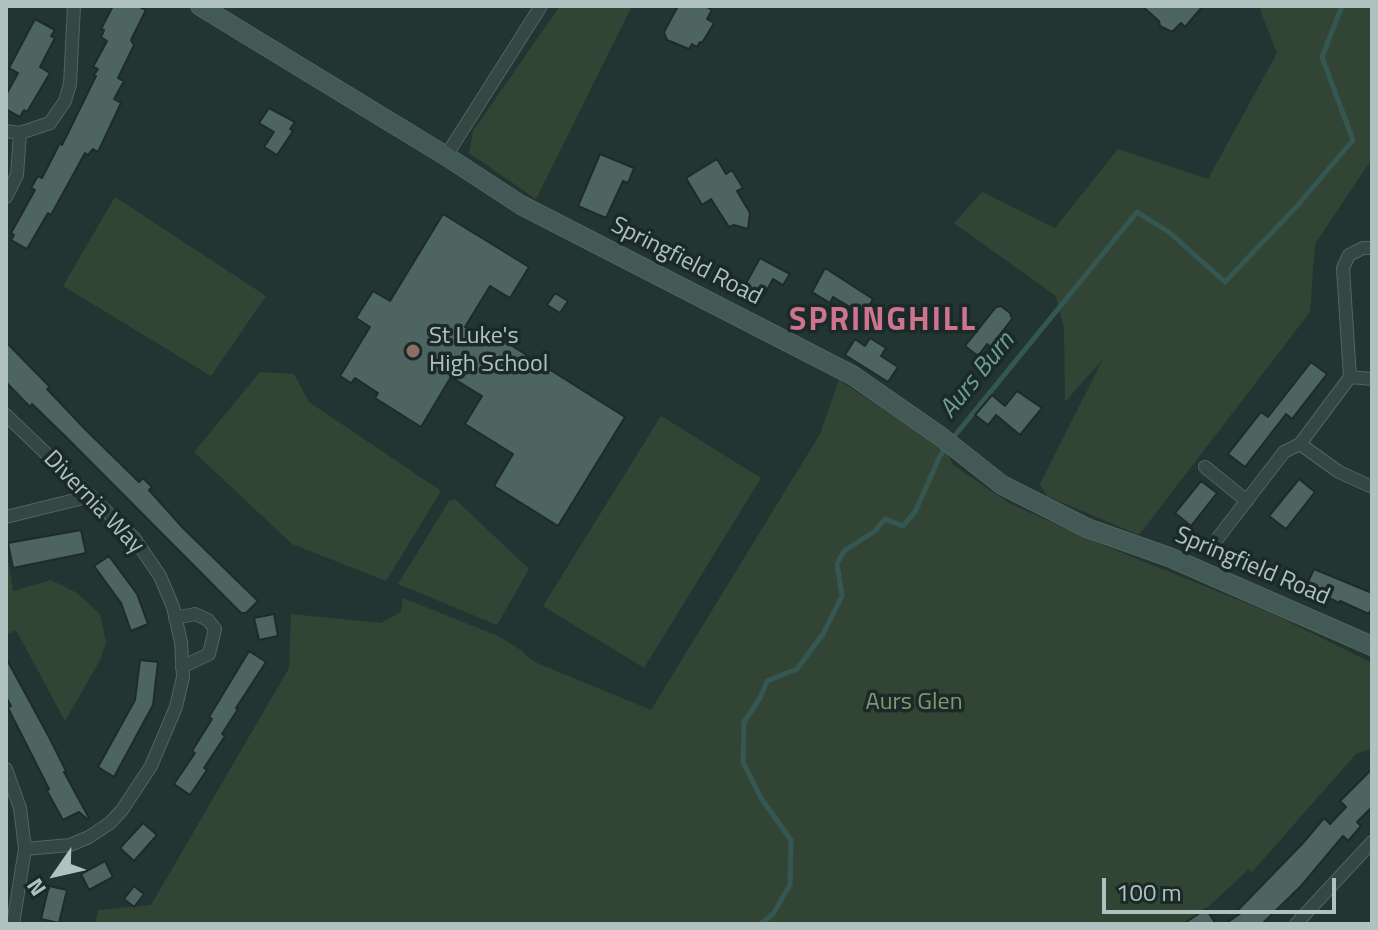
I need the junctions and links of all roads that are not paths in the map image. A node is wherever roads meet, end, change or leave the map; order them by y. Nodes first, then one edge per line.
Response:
1 (74, 6) edge
2 (200, 6) edge
3 (541, 6) edge
4 (6, 131) edge
5 (20, 133) junction
6 (446, 156) junction
7 (6, 197) edge
8 (1372, 248) edge
9 (1350, 377) junction
10 (1372, 379) edge
11 (6, 415) edge
12 (1300, 444) junction
13 (1205, 467) dead end
14 (1372, 487) edge
15 (91, 496) junction
16 (1247, 501) junction
17 (6, 517) edge
18 (1214, 543) dead end
19 (175, 618) junction
20 (1372, 646) edge
21 (182, 667) junction
22 (6, 769) edge
23 (1372, 842) edge
24 (25, 849) junction
25 (13, 924) edge
26 (1296, 924) edge

1 - 5 street
2 - 6 street, Springfield Road
3 - 6 street
4 - 5 street
5 - 7 street
6 - 20 street, Springfield Road
8 - 9 street
9 - 10 street
9 - 12 street
11 - 15 street, Divernia Way
12 - 14 street
12 - 16 street
13 - 16 street
15 - 17 street
15 - 19 street, Divernia Way
16 - 18 street
19 - 21 street, Divernia Way
19 - 21 street
21 - 24 street, Divernia Way
22 - 24 street
23 - 26 street
24 - 25 street

